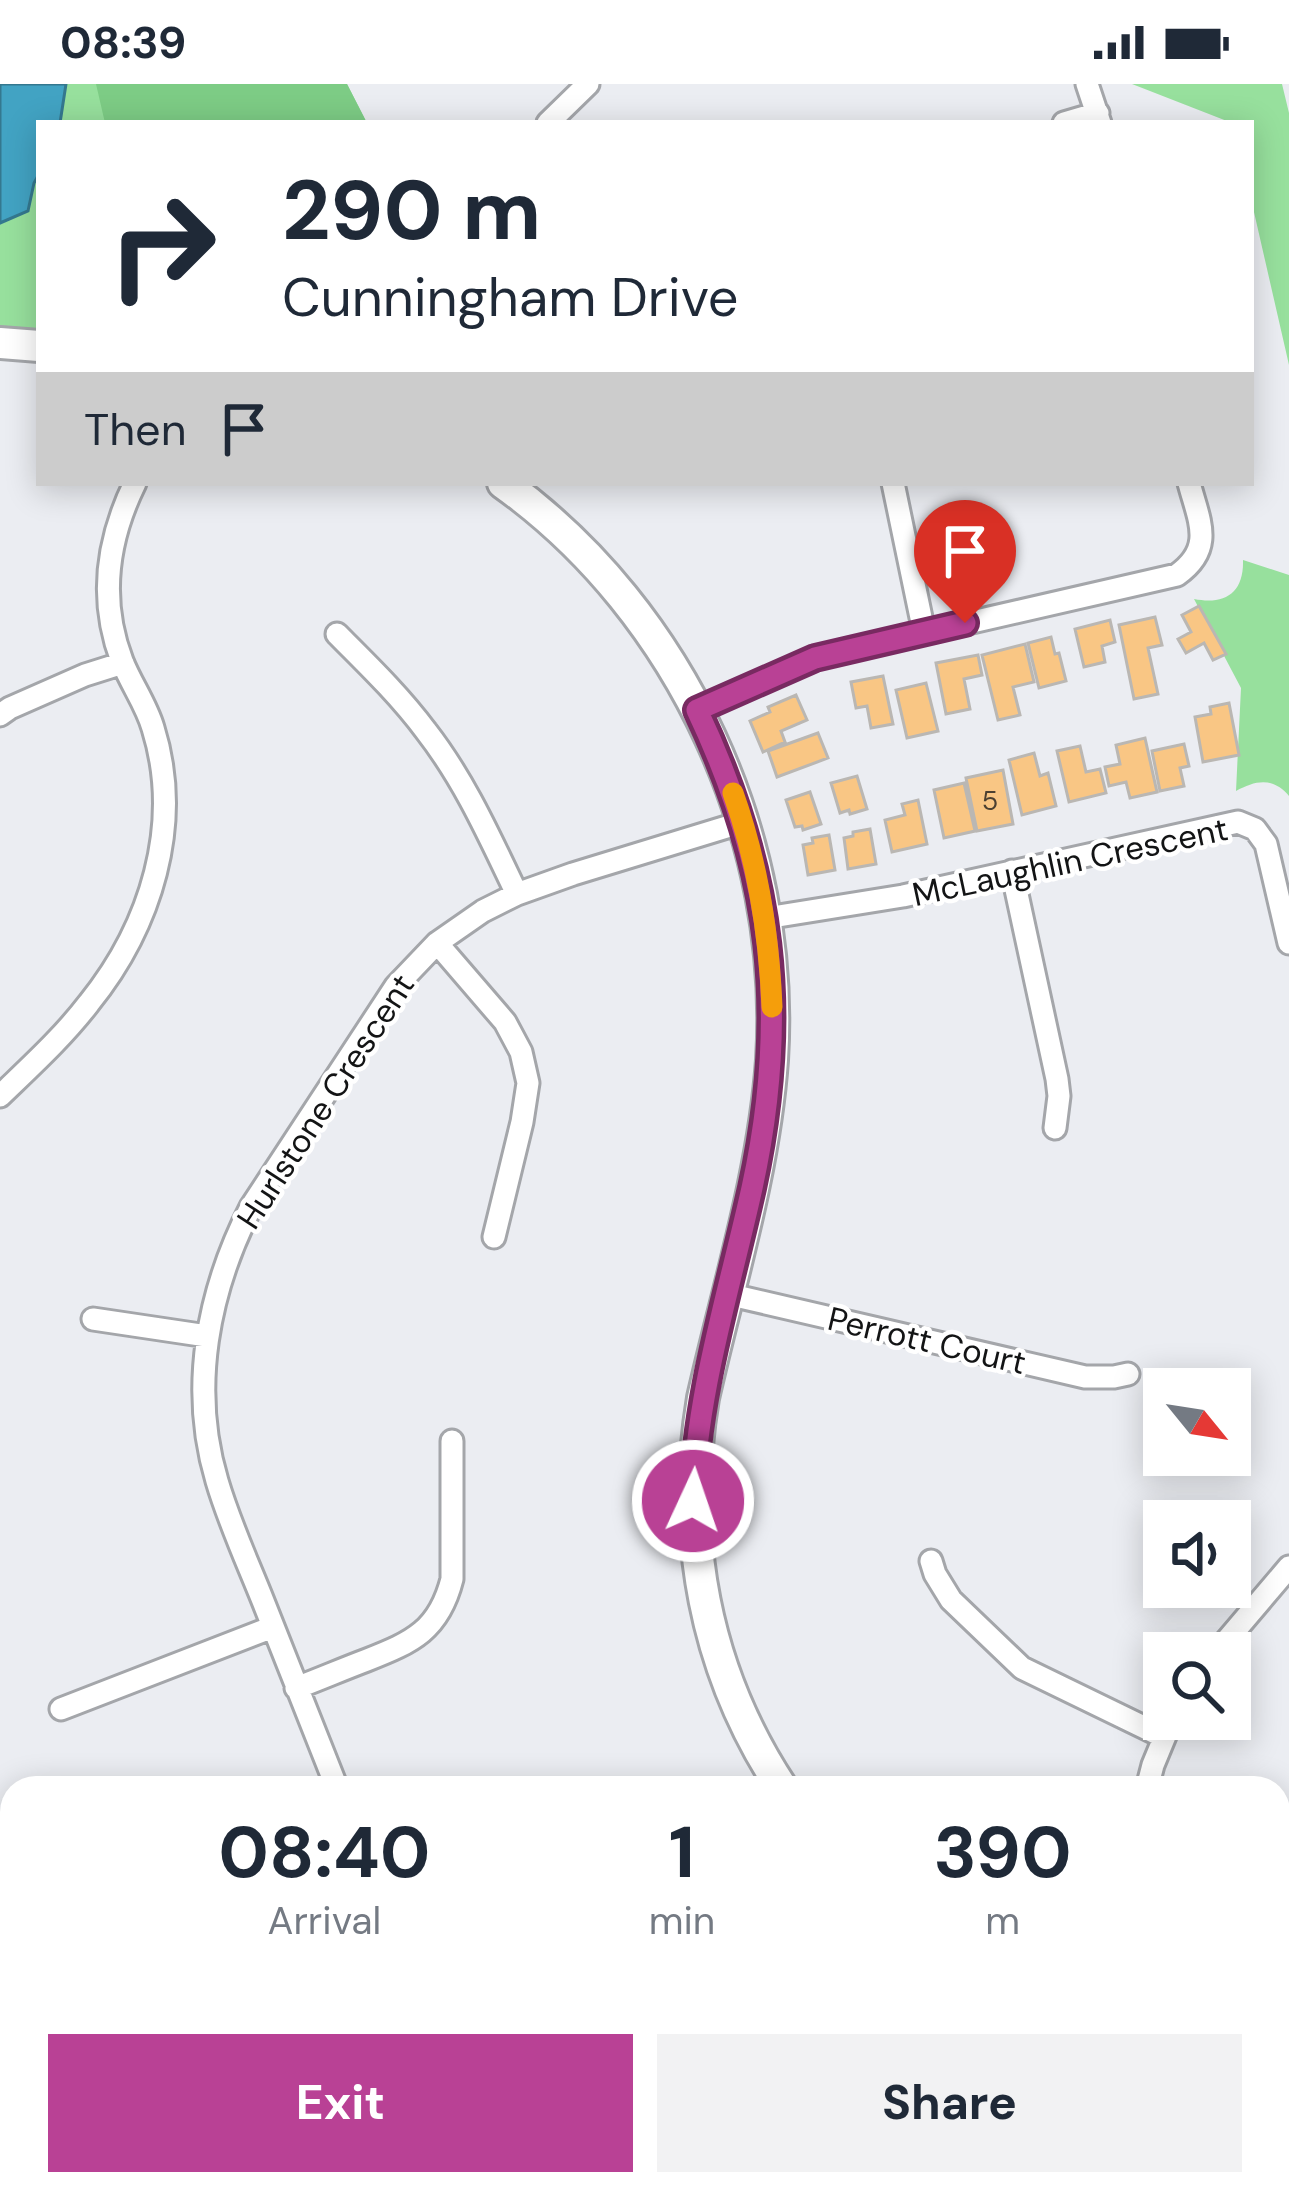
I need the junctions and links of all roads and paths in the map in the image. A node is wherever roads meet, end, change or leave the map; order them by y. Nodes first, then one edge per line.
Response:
1 (588, 84) edge
2 (1088, 84) edge
3 (1099, 118) edge
4 (551, 120) edge
5 (0, 344) edge
6 (36, 346) edge
7 (134, 486) edge
8 (507, 486) edge
9 (893, 486) edge
10 (1190, 486) edge
11 (924, 632) junction
12 (338, 634) dead end
13 (123, 663) junction
14 (697, 710) junction
15 (0, 715) edge
16 (743, 822) junction
17 (1012, 871) junction
18 (517, 894) junction
19 (766, 918) junction
20 (1289, 943) edge
21 (437, 944) junction
22 (0, 1096) edge
23 (1055, 1129) dead end
24 (494, 1237) dead end
25 (727, 1294) junction
26 (94, 1319) dead end
27 (207, 1336) junction
28 (1128, 1374) dead end
29 (452, 1441) dead end
30 (931, 1561) dead end
31 (1289, 1567) edge
32 (273, 1627) junction
33 (1234, 1632) edge
34 (296, 1688) junction
35 (61, 1709) dead end
36 (1143, 1718) edge
37 (1164, 1740) edge
38 (333, 1776) edge
39 (774, 1776) edge
40 (1151, 1776) edge

1 - 4 street
2 - 3 street
5 - 6 street
7 - 13 street
8 - 14 street
9 - 11 street
10 - 11 street
11 - 14 street
12 - 18 street
13 - 15 street
13 - 22 street
14 - 16 street
16 - 18 street, Hurlstone Crescent
16 - 19 street
17 - 19 street, McLaughlin Crescent
17 - 20 street, McLaughlin Crescent
17 - 23 street
18 - 21 street, Hurlstone Crescent
19 - 25 street
21 - 24 street
21 - 27 street, Hurlstone Crescent
25 - 28 street, Perrott Court
25 - 39 street
26 - 27 street
27 - 32 street, Hurlstone Crescent
29 - 34 street
30 - 36 street
31 - 33 street
32 - 34 street, Hurlstone Crescent
32 - 35 street
34 - 38 street, Hurlstone Crescent
37 - 40 street

